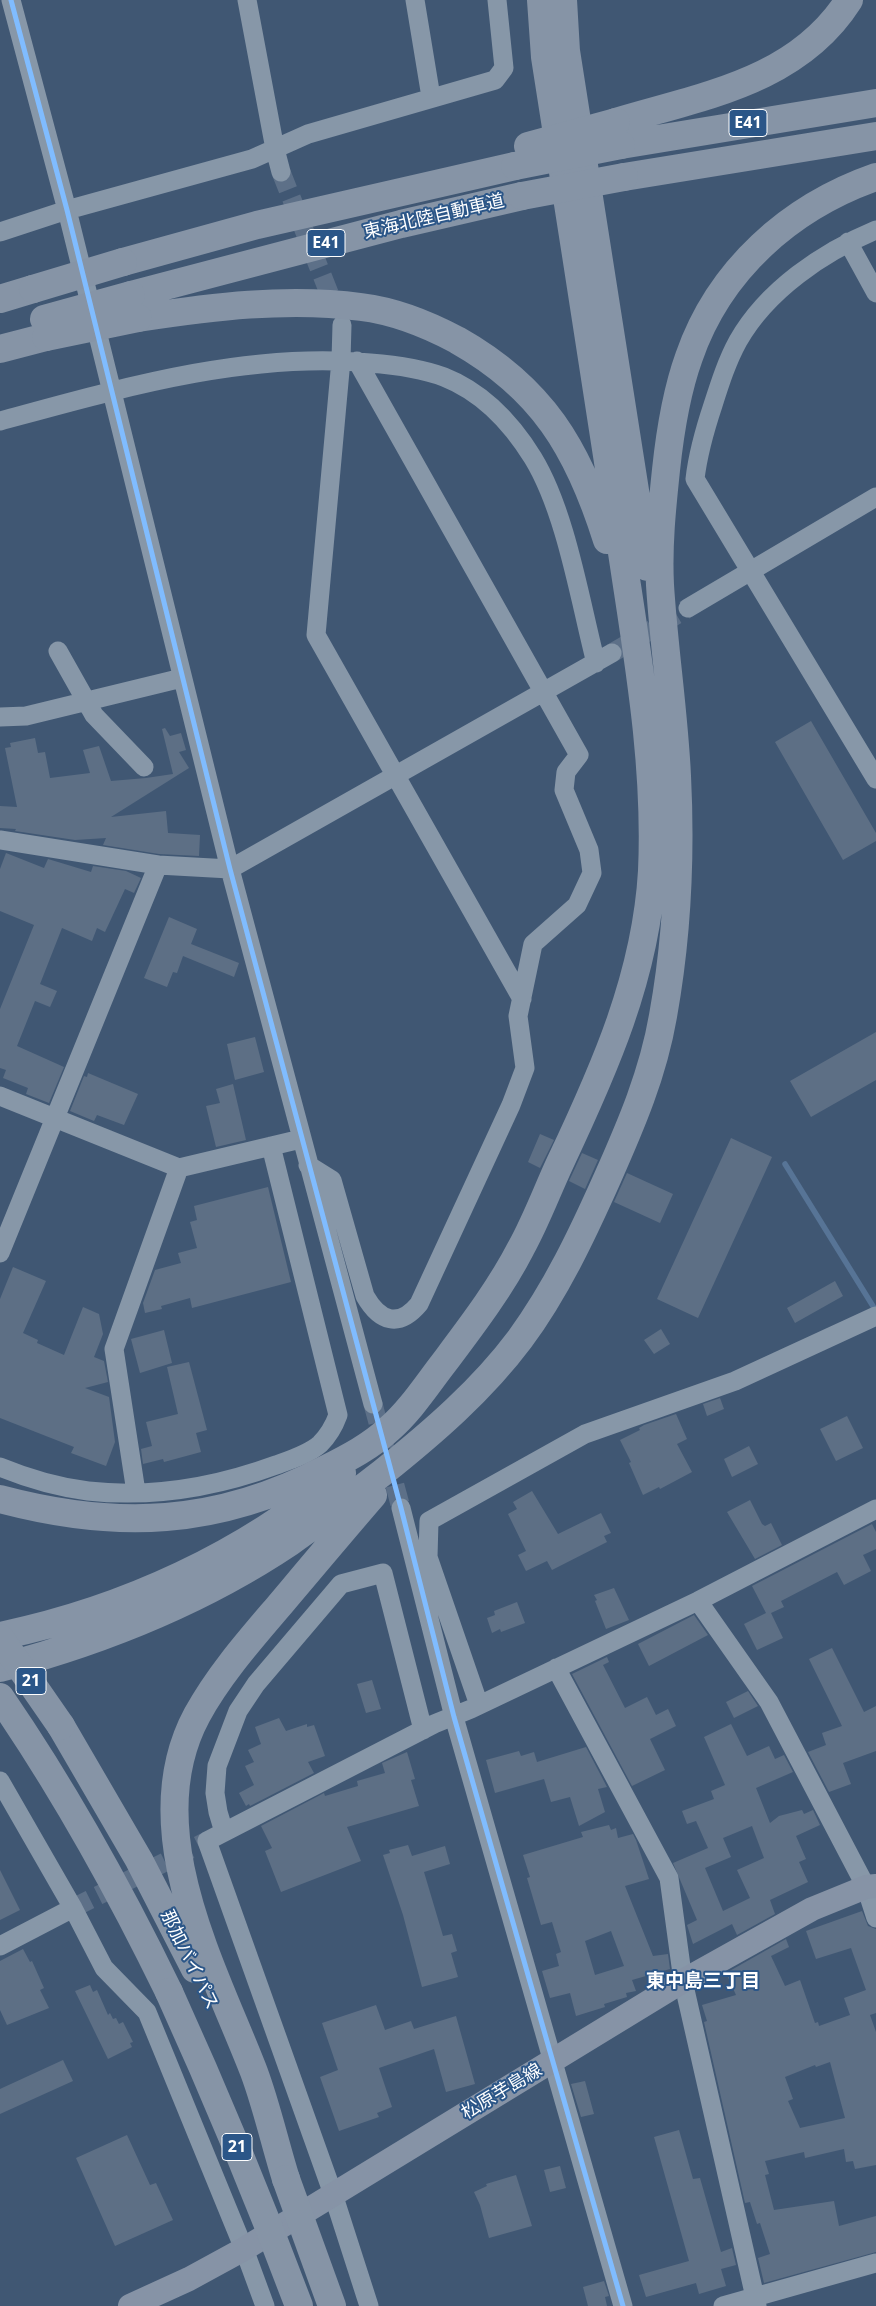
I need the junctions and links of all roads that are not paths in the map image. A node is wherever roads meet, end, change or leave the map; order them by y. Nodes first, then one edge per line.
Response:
1 (11, 0) edge
2 (247, 0) edge
3 (415, 0) edge
4 (497, 0) edge
5 (541, 0) edge
6 (563, 0) edge
7 (849, 0) edge
8 (431, 97) junction
9 (876, 102) edge
10 (618, 134) junction
11 (876, 136) edge
12 (275, 149) junction
13 (281, 172) tunnel mouth
14 (876, 177) edge
15 (67, 210) junction
16 (876, 230) edge
17 (0, 232) edge
18 (848, 242) junction
19 (876, 293) edge
20 (0, 300) edge
21 (134, 306) junction
22 (342, 325) tunnel mouth
23 (45, 328) junction
24 (0, 333) edge
25 (0, 349) edge
26 (349, 360) junction
27 (111, 391) junction
28 (0, 421) edge
29 (876, 497) edge
30 (750, 572) junction
31 (688, 608) tunnel mouth
32 (58, 651) dead end
33 (612, 653) tunnel mouth
34 (596, 663) junction
35 (182, 678) junction
36 (544, 692) junction
37 (87, 703) junction
38 (0, 716) edge
39 (659, 721) junction
40 (144, 767) dead end
41 (397, 775) junction
42 (876, 778) edge
43 (0, 840) edge
44 (158, 865) junction
45 (230, 870) junction
46 (522, 999) junction
47 (0, 1096) edge
48 (55, 1119) junction
49 (301, 1139) junction
50 (271, 1146) junction
51 (308, 1165) junction
52 (179, 1168) junction
53 (0, 1253) edge
54 (873, 1318) edge
55 (373, 1404) tunnel mouth
56 (388, 1430) junction
57 (413, 1448) junction
58 (0, 1467) edge
59 (136, 1492) junction
60 (0, 1499) edge
61 (401, 1508) tunnel mouth
62 (876, 1509) edge
63 (698, 1601) junction
64 (0, 1637) edge
65 (0, 1668) edge
66 (556, 1668) junction
67 (0, 1697) edge
68 (479, 1705) junction
69 (454, 1717) junction
70 (0, 1720) edge
71 (423, 1730) junction
72 (28, 1748) junction
73 (0, 1781) edge
74 (224, 1832) junction
75 (871, 1887) edge
76 (74, 1908) junction
77 (876, 1918) edge
78 (0, 1946) edge
79 (206, 1976) junction
80 (683, 1981) junction
81 (553, 2061) junction
82 (333, 2194) junction
83 (244, 2249) junction
84 (876, 2263) edge
85 (756, 2301) edge
86 (130, 2306) edge
87 (265, 2306) edge
88 (299, 2306) edge
89 (332, 2306) edge
90 (369, 2306) edge
91 (623, 2306) edge
92 (722, 2306) edge

1 - 15 street
2 - 12 street
3 - 8 street
4 - 8 street
5 - 39 highway
6 - 39 highway
7 - 10 highway
8 - 12 street
9 - 10 highway, E41
10 - 20 highway, bridge
11 - 21 highway, 東海北陸自動車道 / E41, bridge
12 - 13 street
12 - 15 street
14 - 39 highway
15 - 17 street
15 - 27 street
16 - 18 street
18 - 19 street
18 - 30 street
21 - 23 highway, 東海北陸自動車道 / E41, bridge
21 - 39 highway
22 - 26 street
23 - 24 highway, 東海北陸自動車道 / E41
23 - 25 highway
26 - 27 street
26 - 34 street
26 - 36 street
26 - 41 street
27 - 28 street
27 - 35 street
29 - 30 street
30 - 31 street
30 - 42 street
32 - 37 street
33 - 34 street
34 - 36 street
35 - 37 street
35 - 45 street
36 - 41 street
36 - 46 street
37 - 38 street
37 - 40 street
39 - 56 highway
39 - 57 highway
41 - 45 street
41 - 46 street
43 - 44 street
44 - 45 street
44 - 48 street
45 - 49 street
46 - 51 street
47 - 48 street
48 - 52 street
48 - 53 street
49 - 50 street
49 - 51 street
50 - 52 street
50 - 59 street
51 - 55 street
52 - 59 street
54 - 68 street
56 - 60 highway
56 - 64 highway
57 - 65 highway
57 - 79 highway
58 - 59 street
61 - 69 street
62 - 63 street
63 - 66 street
63 - 75 street
64 - 79 highway, 那加バイパス / 21, bridge
66 - 68 street
66 - 80 street
67 - 72 highway, 那加バイパス / 21
68 - 69 street
69 - 71 street
69 - 81 street
70 - 72 highway
71 - 74 street
71 - 74 street
72 - 88 highway, 那加バイパス / 21, bridge
73 - 76 street
74 - 82 street
75 - 77 street
75 - 80 main road, 松原芋島線
76 - 78 street
76 - 83 street
79 - 89 highway, bridge
80 - 81 main road, 松原芋島線
80 - 85 street
81 - 82 main road, 松原芋島線
81 - 91 street
82 - 83 main road, 松原芋島線
82 - 90 street
83 - 86 main road, 松原芋島線
83 - 87 street
84 - 85 street
85 - 92 street

